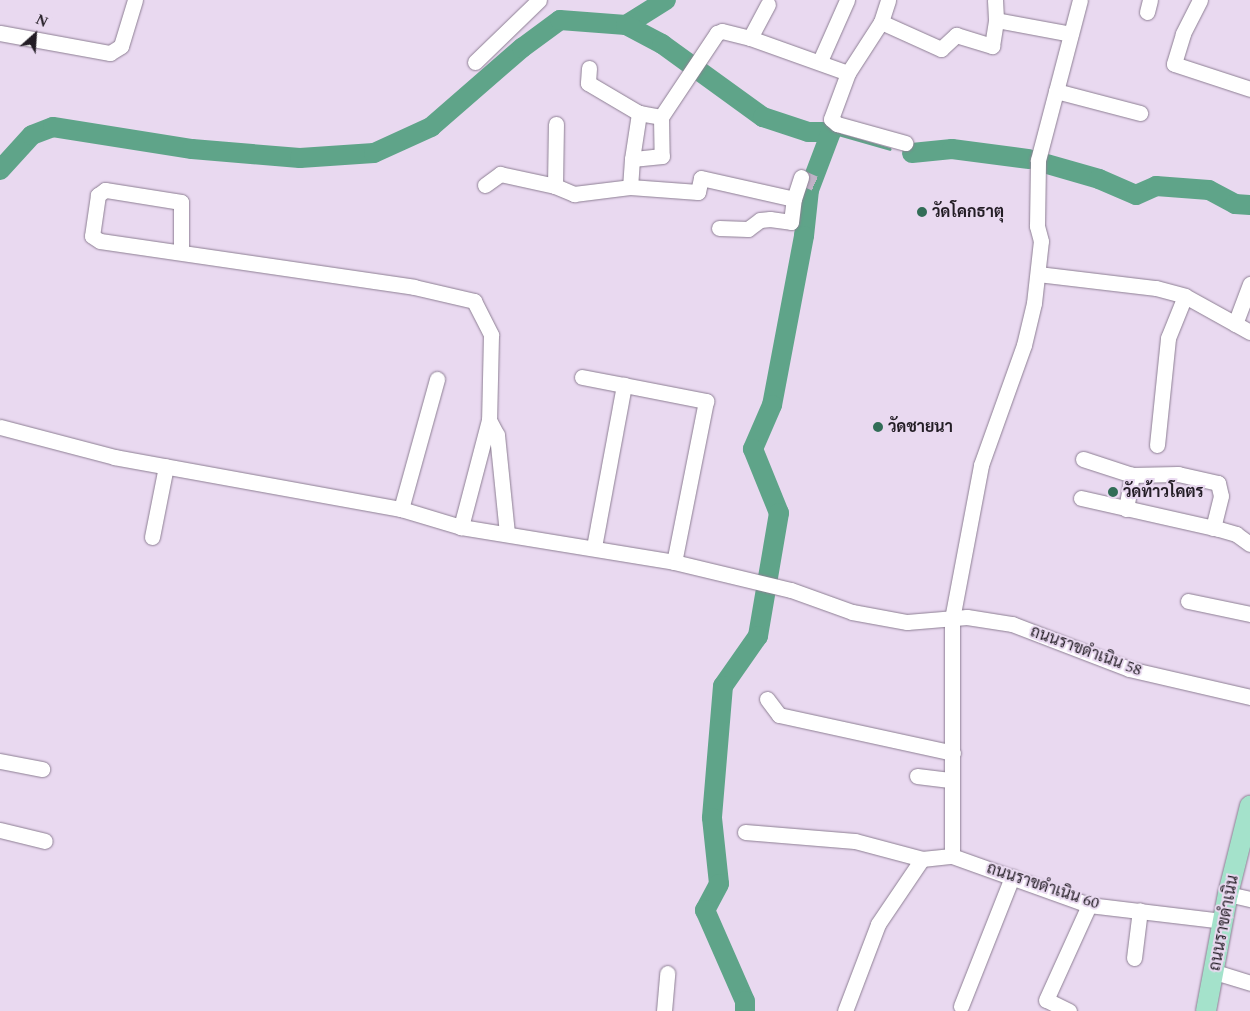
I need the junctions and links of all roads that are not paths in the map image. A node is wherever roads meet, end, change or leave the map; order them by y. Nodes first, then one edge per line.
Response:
1 (135, 0) edge
2 (538, 0) edge
3 (847, 0) edge
4 (888, 0) edge
5 (996, 0) edge
6 (1080, 0) edge
7 (1200, 0) edge
8 (768, 4) dead end
9 (996, 20) junction
10 (881, 22) junction
11 (0, 33) edge
12 (1071, 34) junction
13 (750, 38) junction
14 (820, 61) junction
15 (475, 62) dead end
16 (589, 68) dead end
17 (848, 73) junction
18 (1250, 89) edge
19 (1056, 91) junction
20 (639, 113) junction
21 (1140, 114) dead end
22 (661, 117) junction
23 (556, 124) dead end
24 (905, 143) dead end
25 (632, 159) junction
26 (801, 178) dead end
27 (485, 185) dead end
28 (555, 186) junction
29 (630, 187) junction
30 (794, 199) junction
31 (719, 228) dead end
32 (181, 252) junction
33 (1038, 274) junction
34 (1250, 284) edge
35 (1185, 296) junction
36 (1235, 324) junction
37 (1250, 332) edge
38 (582, 377) dead end
39 (437, 379) dead end
40 (624, 385) junction
41 (489, 420) junction
42 (0, 427) edge
43 (1157, 445) dead end
44 (1083, 459) dead end
45 (166, 466) junction
46 (1132, 475) junction
47 (1081, 498) dead end
48 (401, 509) junction
49 (1126, 509) junction
50 (461, 526) junction
51 (1213, 528) junction
52 (507, 534) junction
53 (152, 537) dead end
54 (1250, 544) edge
55 (594, 547) junction
56 (674, 562) junction
57 (1188, 601) dead end
58 (1250, 614) edge
59 (952, 619) junction
60 (1250, 697) edge
61 (768, 699) dead end
62 (952, 753) junction
63 (0, 761) edge
64 (42, 769) dead end
65 (917, 776) dead end
66 (952, 780) junction
67 (1250, 809) edge
68 (0, 830) edge
69 (745, 832) dead end
70 (45, 841) dead end
71 (952, 856) junction
72 (922, 859) junction
73 (1012, 877) junction
74 (1228, 894) junction
75 (1250, 899) edge
76 (1090, 905) junction
77 (1140, 910) junction
78 (1224, 921) junction
79 (1134, 958) dead end
80 (1215, 972) junction
81 (667, 973) dead end
82 (1250, 983) edge
83 (1043, 1005) edge
84 (960, 1006) dead end
85 (664, 1011) edge
86 (845, 1011) edge
87 (1069, 1011) edge
88 (1206, 1011) edge

1 - 11 street
2 - 15 street
3 - 14 street
4 - 10 street
5 - 9 street
6 - 12 street
7 - 18 street
8 - 13 street
9 - 10 street
9 - 12 street
10 - 17 street
12 - 19 street
13 - 14 street
13 - 22 street
14 - 17 street
16 - 20 street
17 - 24 street
19 - 21 street
19 - 33 street
20 - 22 street
20 - 25 street
22 - 25 street
23 - 28 street
25 - 29 street
26 - 30 street
27 - 28 street
28 - 29 street
29 - 30 street
30 - 31 street
32 - 32 street
32 - 41 street
33 - 35 street
33 - 59 street
34 - 36 street
35 - 36 street
35 - 43 street
36 - 37 street
38 - 40 street
39 - 48 street
40 - 55 street
40 - 56 street
41 - 50 street
41 - 52 street
42 - 45 street, ถนนราขดำเนิน 58
44 - 46 street
45 - 48 street, ถนนราขดำเนิน 58
45 - 53 street
46 - 49 street
46 - 51 street
47 - 49 street
48 - 50 street, ถนนราขดำเนิน 58
49 - 51 street
50 - 52 street, ถนนราขดำเนิน 58
51 - 54 street
52 - 55 street, ถนนราขดำเนิน 58
55 - 56 street, ถนนราขดำเนิน 58
56 - 59 street, ถนนราขดำเนิน 58
57 - 58 street
59 - 60 street, ถนนราขดำเนิน 58
59 - 62 street
61 - 62 street
62 - 66 street
63 - 64 street
65 - 66 street
66 - 71 street
67 - 74 main road, ถนนราขดำเนิน
68 - 70 street
69 - 72 street
71 - 72 street
71 - 73 street, ถนนราขดำเนิน 60
72 - 86 street
73 - 76 street, ถนนราขดำเนิน 60
73 - 84 street
74 - 75 street
74 - 78 main road, ถนนราขดำเนิน
76 - 77 street, ถนนราขดำเนิน 60
76 - 83 street
77 - 78 street, ถนนราขดำเนิน 60
77 - 79 street
78 - 80 main road, ถนนราขดำเนิน
80 - 82 street
80 - 88 main road, ถนนราขดำเนิน
81 - 85 street
83 - 87 street

